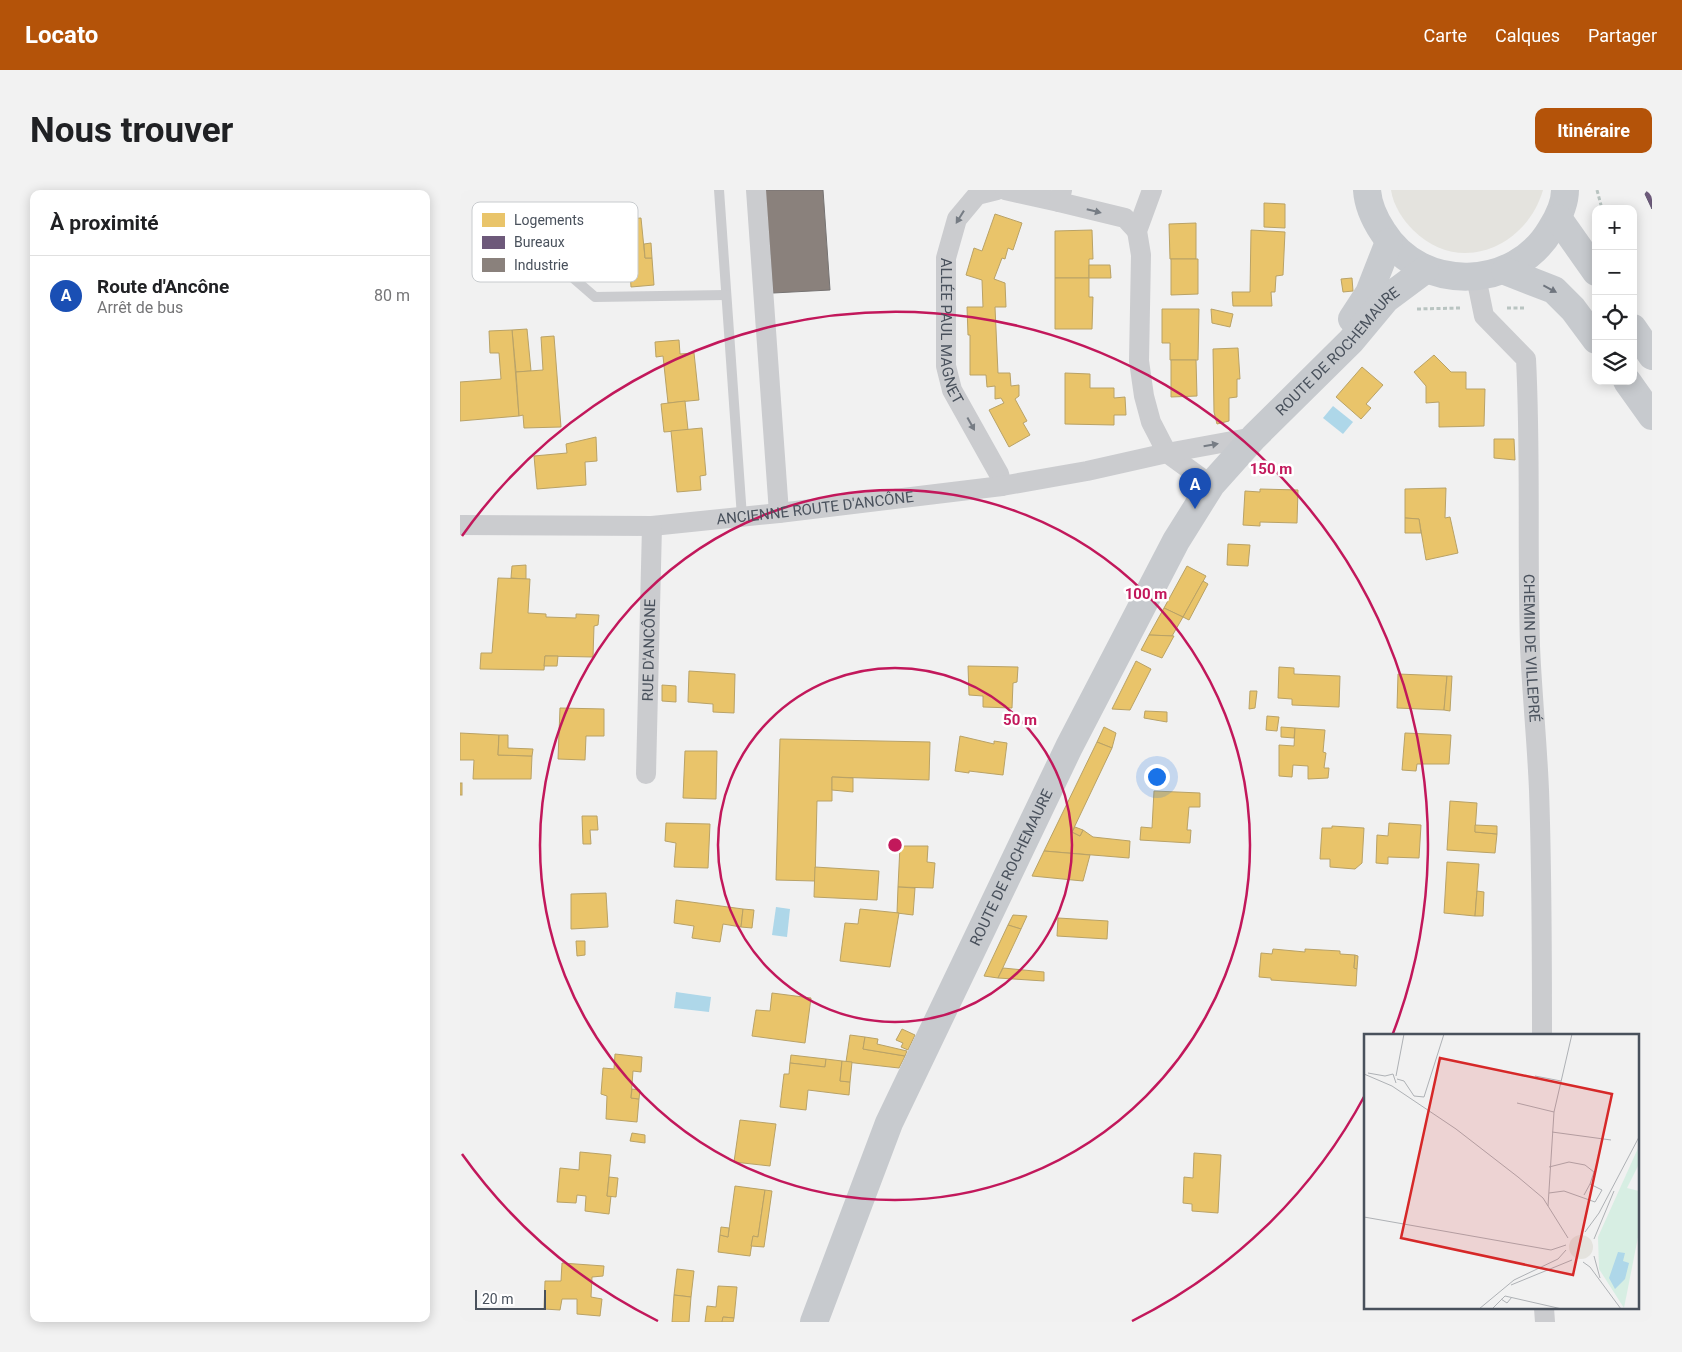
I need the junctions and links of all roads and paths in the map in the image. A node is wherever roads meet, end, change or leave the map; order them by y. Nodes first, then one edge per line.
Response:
1 (719, 190) edge
2 (756, 190) edge
3 (997, 190) edge
4 (1005, 190) edge
5 (1152, 190) edge
6 (1368, 190) edge
7 (1565, 190) edge
8 (1598, 190) edge
9 (1061, 196) edge
10 (1601, 205) edge
11 (1558, 218) junction
12 (1137, 231) junction
13 (1389, 242) junction
14 (1592, 266) edge
15 (1425, 270) junction
16 (1505, 271) junction
17 (1476, 277) junction
18 (578, 282) edge
19 (726, 295) junction
20 (1637, 334) edge
21 (1592, 335) edge
22 (1652, 356) edge
23 (1630, 385) edge
24 (1652, 416) edge
25 (1254, 437) junction
26 (1167, 453) junction
27 (1211, 484) junction
28 (1002, 486) junction
29 (779, 513) junction
30 (742, 517) junction
31 (460, 524) edge
32 (652, 526) junction
33 (646, 774) dead end
34 (1542, 1034) edge
35 (814, 1322) edge

1 - 19 lane
2 - 29 street
3 -> 28 street, ALLÉE PAUL MAGNET
4 - 9 street
5 - 12 street
6 - 13 main road
7 - 11 main road
8 - 10 path
9 -> 12 street
11 - 14 main road
11 - 16 main road
12 - 26 street
13 - 15 main road
13 - 25 main road, ROUTE DE ROCHEMAURE
15 - 17 main road
15 - 25 main road, ROUTE DE ROCHEMAURE
16 - 17 main road
16 -> 21 main road
17 - 34 street, CHEMIN DE VILLEPRÉ
18 - 19 lane
19 - 30 lane
20 - 22 main road
23 - 24 main road
26 -> 25 street
25 - 27 main road, ROUTE DE ROCHEMAURE
26 - 27 street
26 - 28 street, ANCIENNE ROUTE D'ANCÔNE
27 - 35 main road, ROUTE DE ROCHEMAURE
28 - 29 street, ANCIENNE ROUTE D'ANCÔNE
29 - 30 street, ANCIENNE ROUTE D'ANCÔNE
30 - 32 street, ANCIENNE ROUTE D'ANCÔNE
31 - 32 street, ANCIENNE ROUTE D'ANCÔNE
32 - 33 street, RUE D'ANCÔNE

